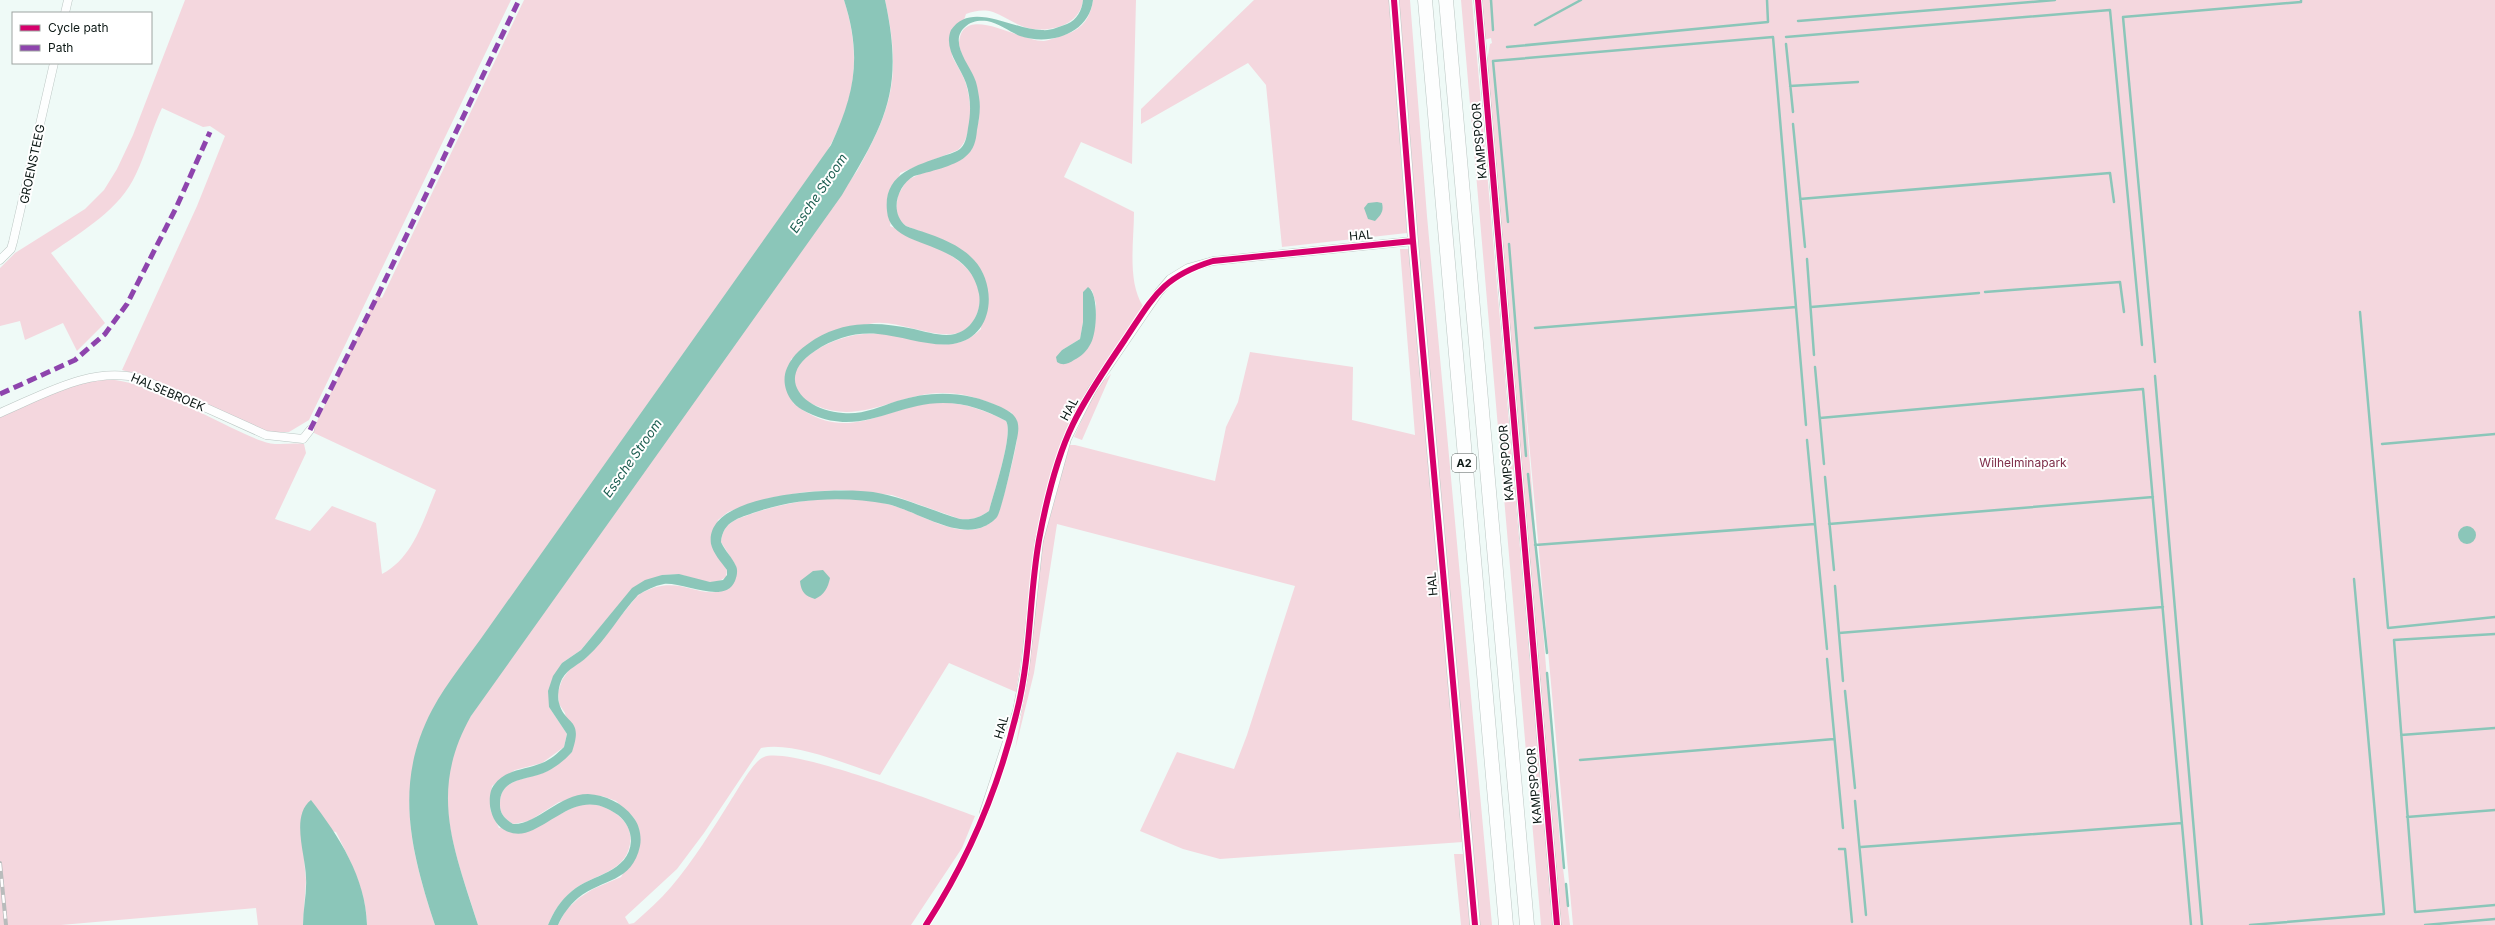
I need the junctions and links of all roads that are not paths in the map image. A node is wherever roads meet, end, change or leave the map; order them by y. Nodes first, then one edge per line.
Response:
1 (68, 0) edge
2 (1394, 0) edge
3 (1425, 0) edge
4 (1446, 0) edge
5 (1478, 0) edge
6 (65, 12) edge
7 (54, 64) edge
8 (1413, 241) junction
9 (0, 260) edge
10 (0, 413) edge
11 (310, 430) dead end
12 (984, 812) dead end
13 (1475, 925) edge
14 (1506, 925) edge
15 (1527, 925) edge
16 (1557, 925) edge

1 - 6 street
2 - 8 street, HAL
3 - 14 highway, A2
4 - 15 highway, A2
5 - 16 street, KAMPSPOOR
7 - 9 street, GROENSTEEG
8 - 12 street, HAL
8 - 13 street, HAL
10 - 11 street, HALSEBROEK

